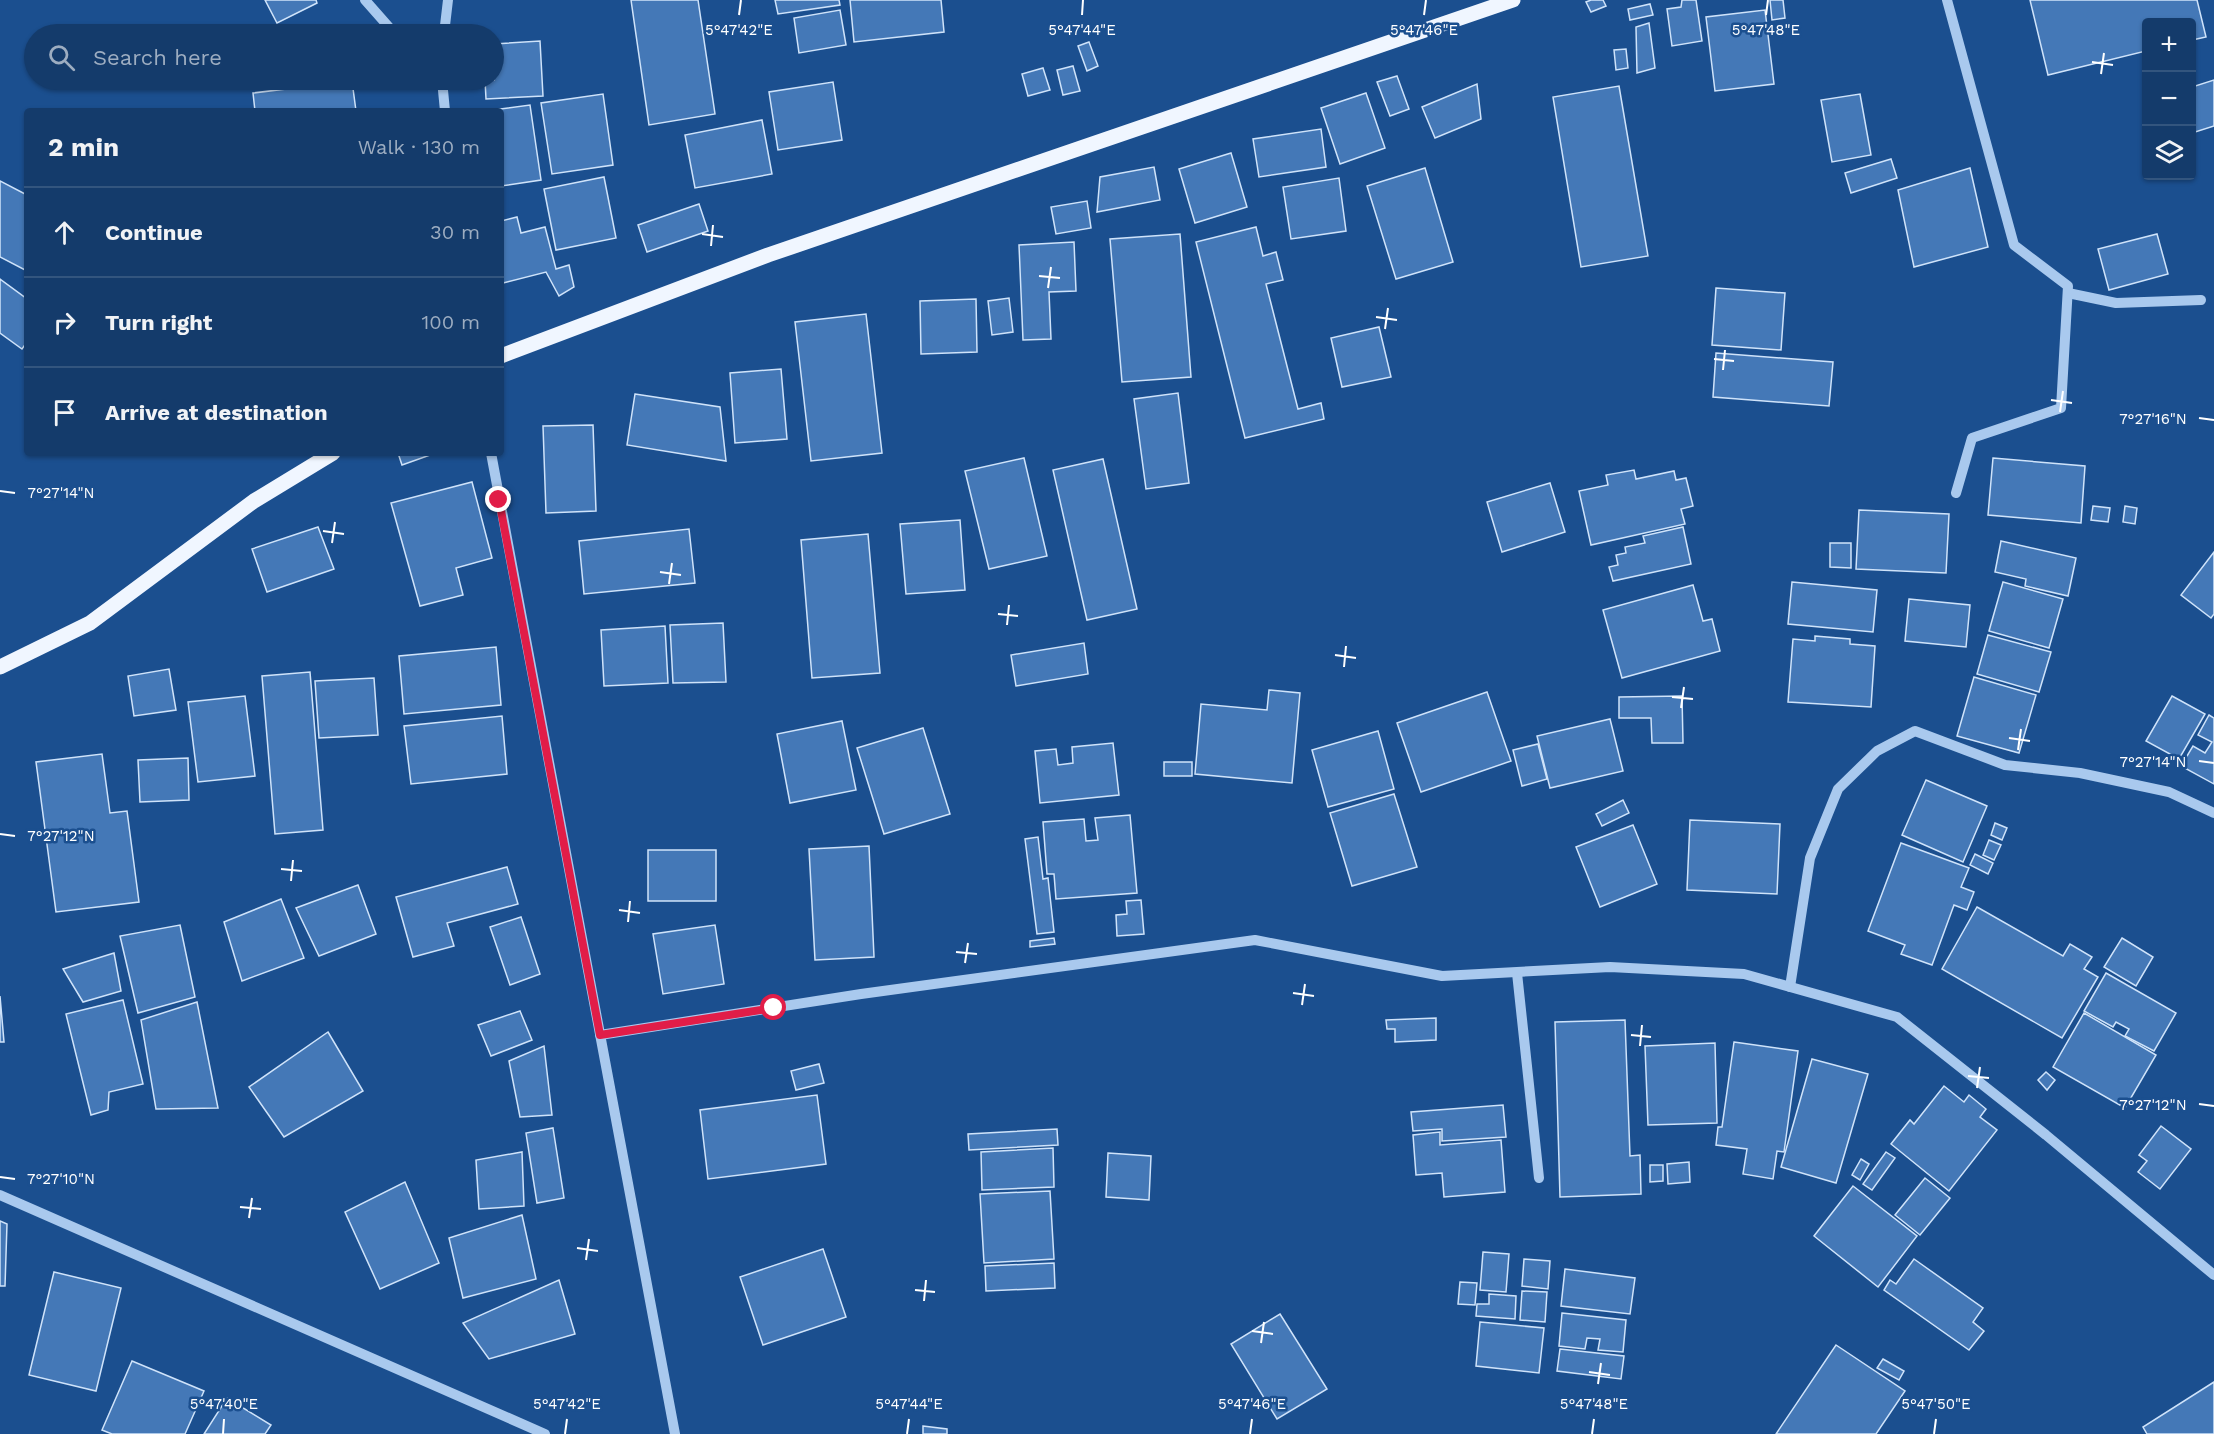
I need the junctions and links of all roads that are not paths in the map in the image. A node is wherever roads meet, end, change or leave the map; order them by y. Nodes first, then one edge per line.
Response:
1 (365, 0) edge
2 (448, 0) edge
3 (1513, 0) edge
4 (1947, 0) edge
5 (386, 24) edge
6 (445, 24) edge
7 (443, 90) edge
8 (445, 108) edge
9 (2068, 292) junction
10 (2200, 300) dead end
11 (504, 355) edge
12 (328, 456) edge
13 (492, 456) edge
14 (1956, 493) dead end
15 (0, 667) edge
16 (2214, 813) edge
17 (1517, 973) junction
18 (1790, 987) junction
19 (600, 1035) junction
20 (1539, 1178) dead end
21 (0, 1196) edge
22 (2214, 1275) edge
23 (545, 1434) edge
24 (675, 1434) edge

1 - 5 street
2 - 6 street
3 - 11 main road
4 - 9 street
7 - 8 street
9 - 10 street
9 - 14 street
12 - 15 main road
13 - 19 street
16 - 18 street
17 - 18 street
17 - 19 street
17 - 20 street
18 - 22 street
19 - 24 street
21 - 23 street

